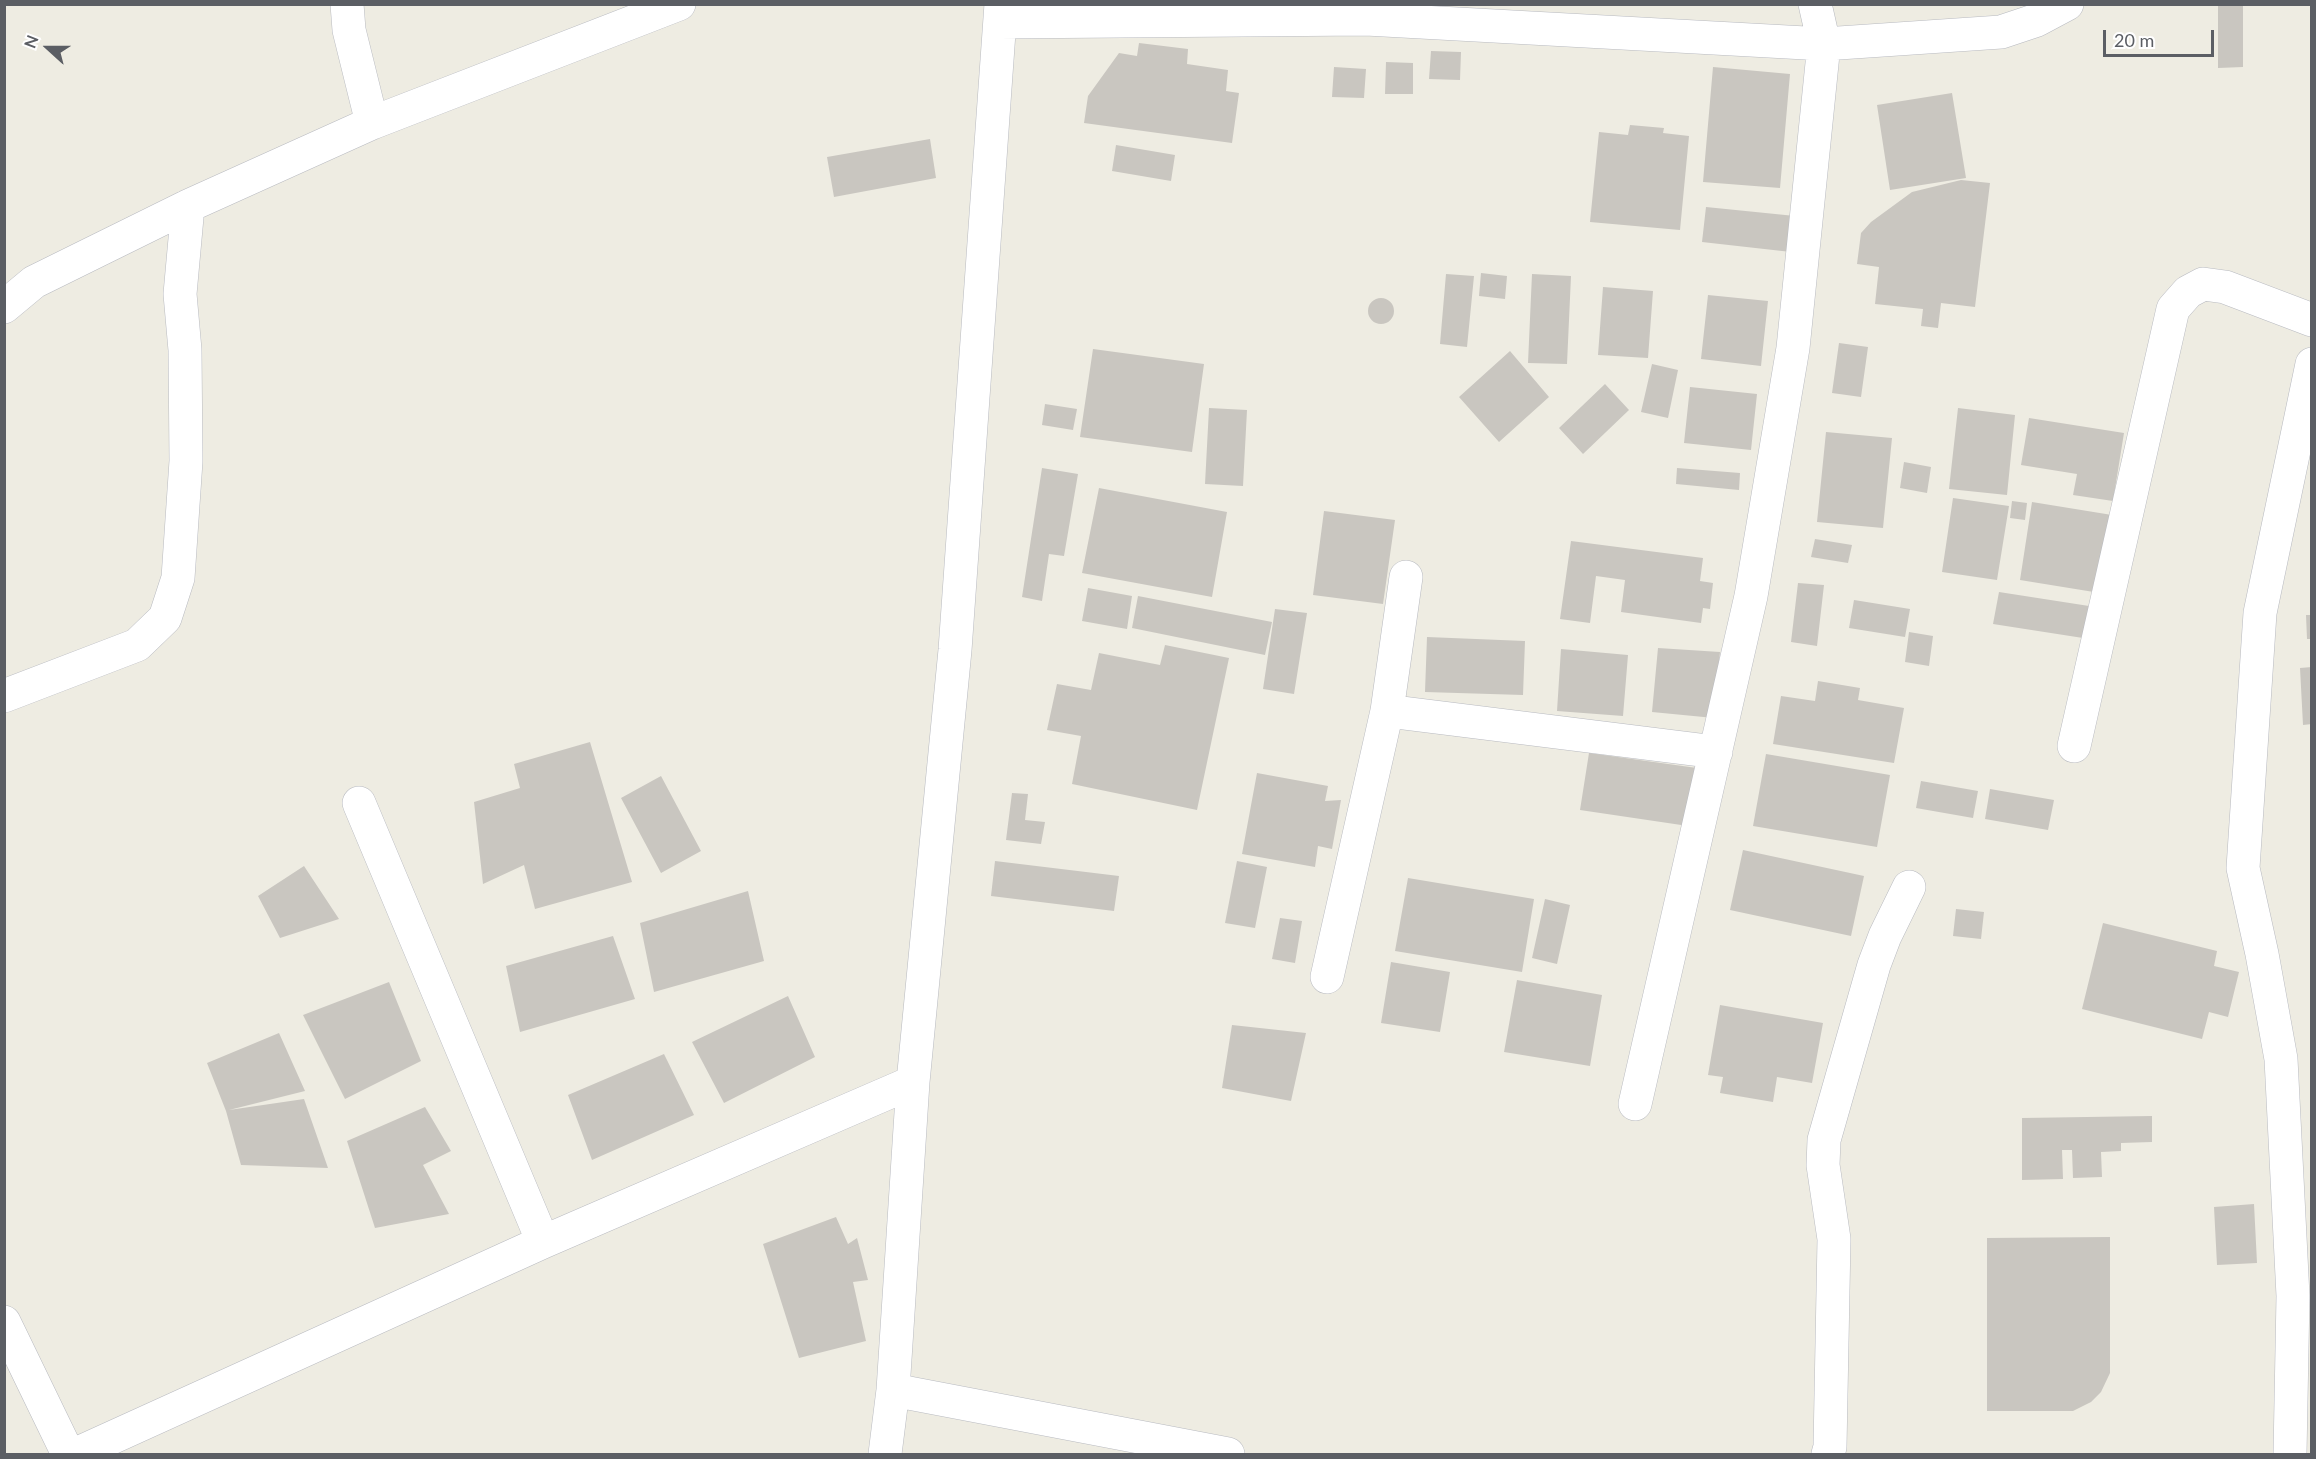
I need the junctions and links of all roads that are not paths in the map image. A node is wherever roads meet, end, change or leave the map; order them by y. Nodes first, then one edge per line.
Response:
1 (347, 4) edge
2 (680, 4) edge
3 (1815, 4) edge
4 (2067, 4) edge
5 (1366, 12) edge
6 (1000, 13) edge
7 (1824, 44) junction
8 (372, 123) junction
9 (188, 206) junction
10 (4, 307) edge
11 (2312, 320) edge
12 (2312, 364) edge
13 (1406, 577) dead end
14 (4, 696) edge
15 (1388, 711) junction
16 (2074, 746) dead end
17 (1716, 752) junction
18 (359, 803) dead end
19 (1909, 887) dead end
20 (1327, 977) dead end
21 (914, 1082) junction
22 (1635, 1104) dead end
23 (543, 1242) junction
24 (2302, 1297) edge
25 (4, 1322) edge
26 (893, 1390) junction
27 (1832, 1452) edge
28 (68, 1455) edge
29 (76, 1455) edge
30 (885, 1455) edge
31 (1228, 1455) edge
32 (2290, 1455) edge

1 - 8 street
2 - 8 street
3 - 7 street
4 - 7 street
5 - 6 street
5 - 7 street
6 - 21 street
7 - 17 street
8 - 9 street
9 - 10 street
9 - 14 street
11 - 16 street
12 - 24 street
13 - 15 street
15 - 17 street
15 - 20 street
17 - 22 street
18 - 23 street
19 - 27 street
21 - 23 street
21 - 26 street
23 - 29 street
24 - 32 street
25 - 28 street
26 - 30 street
26 - 31 street

